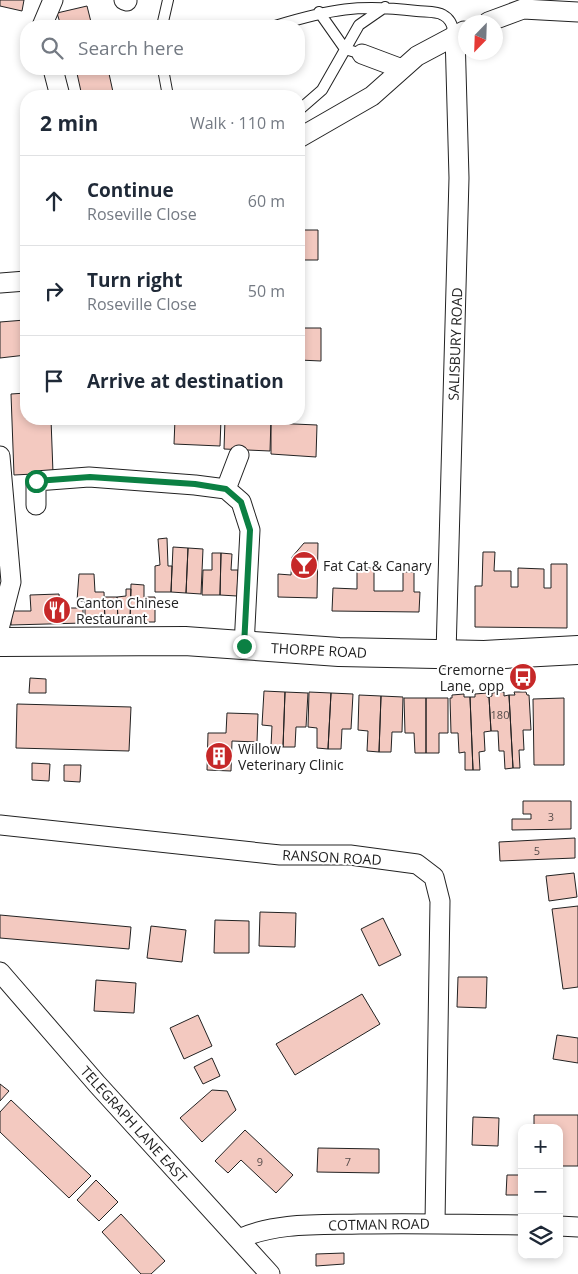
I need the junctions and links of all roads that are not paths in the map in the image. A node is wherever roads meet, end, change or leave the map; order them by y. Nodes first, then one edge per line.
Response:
1 (53, 0) edge
2 (168, 0) edge
3 (385, 7) junction
4 (578, 10) edge
5 (319, 12) junction
6 (503, 16) edge
7 (45, 20) edge
8 (163, 20) edge
9 (294, 20) edge
10 (458, 30) edge
11 (458, 33) edge
12 (354, 52) junction
13 (460, 60) edge
14 (402, 69) junction
15 (55, 75) edge
16 (164, 75) edge
17 (58, 90) edge
18 (167, 90) edge
19 (305, 105) edge
20 (305, 135) edge
21 (20, 281) edge
22 (0, 283) edge
23 (239, 455) dead end
24 (0, 456) edge
25 (226, 489) junction
26 (36, 504) dead end
27 (0, 625) edge
28 (0, 642) edge
29 (244, 646) junction
30 (578, 650) edge
31 (446, 654) junction
32 (0, 825) edge
33 (0, 972) edge
34 (435, 1223) junction
35 (518, 1225) edge
36 (563, 1226) edge
37 (578, 1227) edge
38 (239, 1239) junction
39 (270, 1274) edge

1 - 7 street
2 - 8 lane
3 - 5 lane
3 - 10 lane
3 - 12 lane
4 - 6 street
5 - 9 lane
5 - 12 lane
11 - 14 street
12 - 14 street
12 - 19 lane
13 - 31 street, SALISBURY ROAD
14 - 20 street
15 - 17 street
16 - 18 lane
21 - 22 street
23 - 25 street
24 - 27 street
25 - 26 street
25 - 29 street
28 - 29 main road, THORPE ROAD
29 - 31 main road, THORPE ROAD
30 - 31 main road, THORPE ROAD
32 - 34 street, RANSON ROAD
33 - 38 street, TELEGRAPH LANE EAST
34 - 35 street, COTMAN ROAD
34 - 38 street, COTMAN ROAD
36 - 37 street
38 - 39 street, TELEGRAPH LANE EAST

